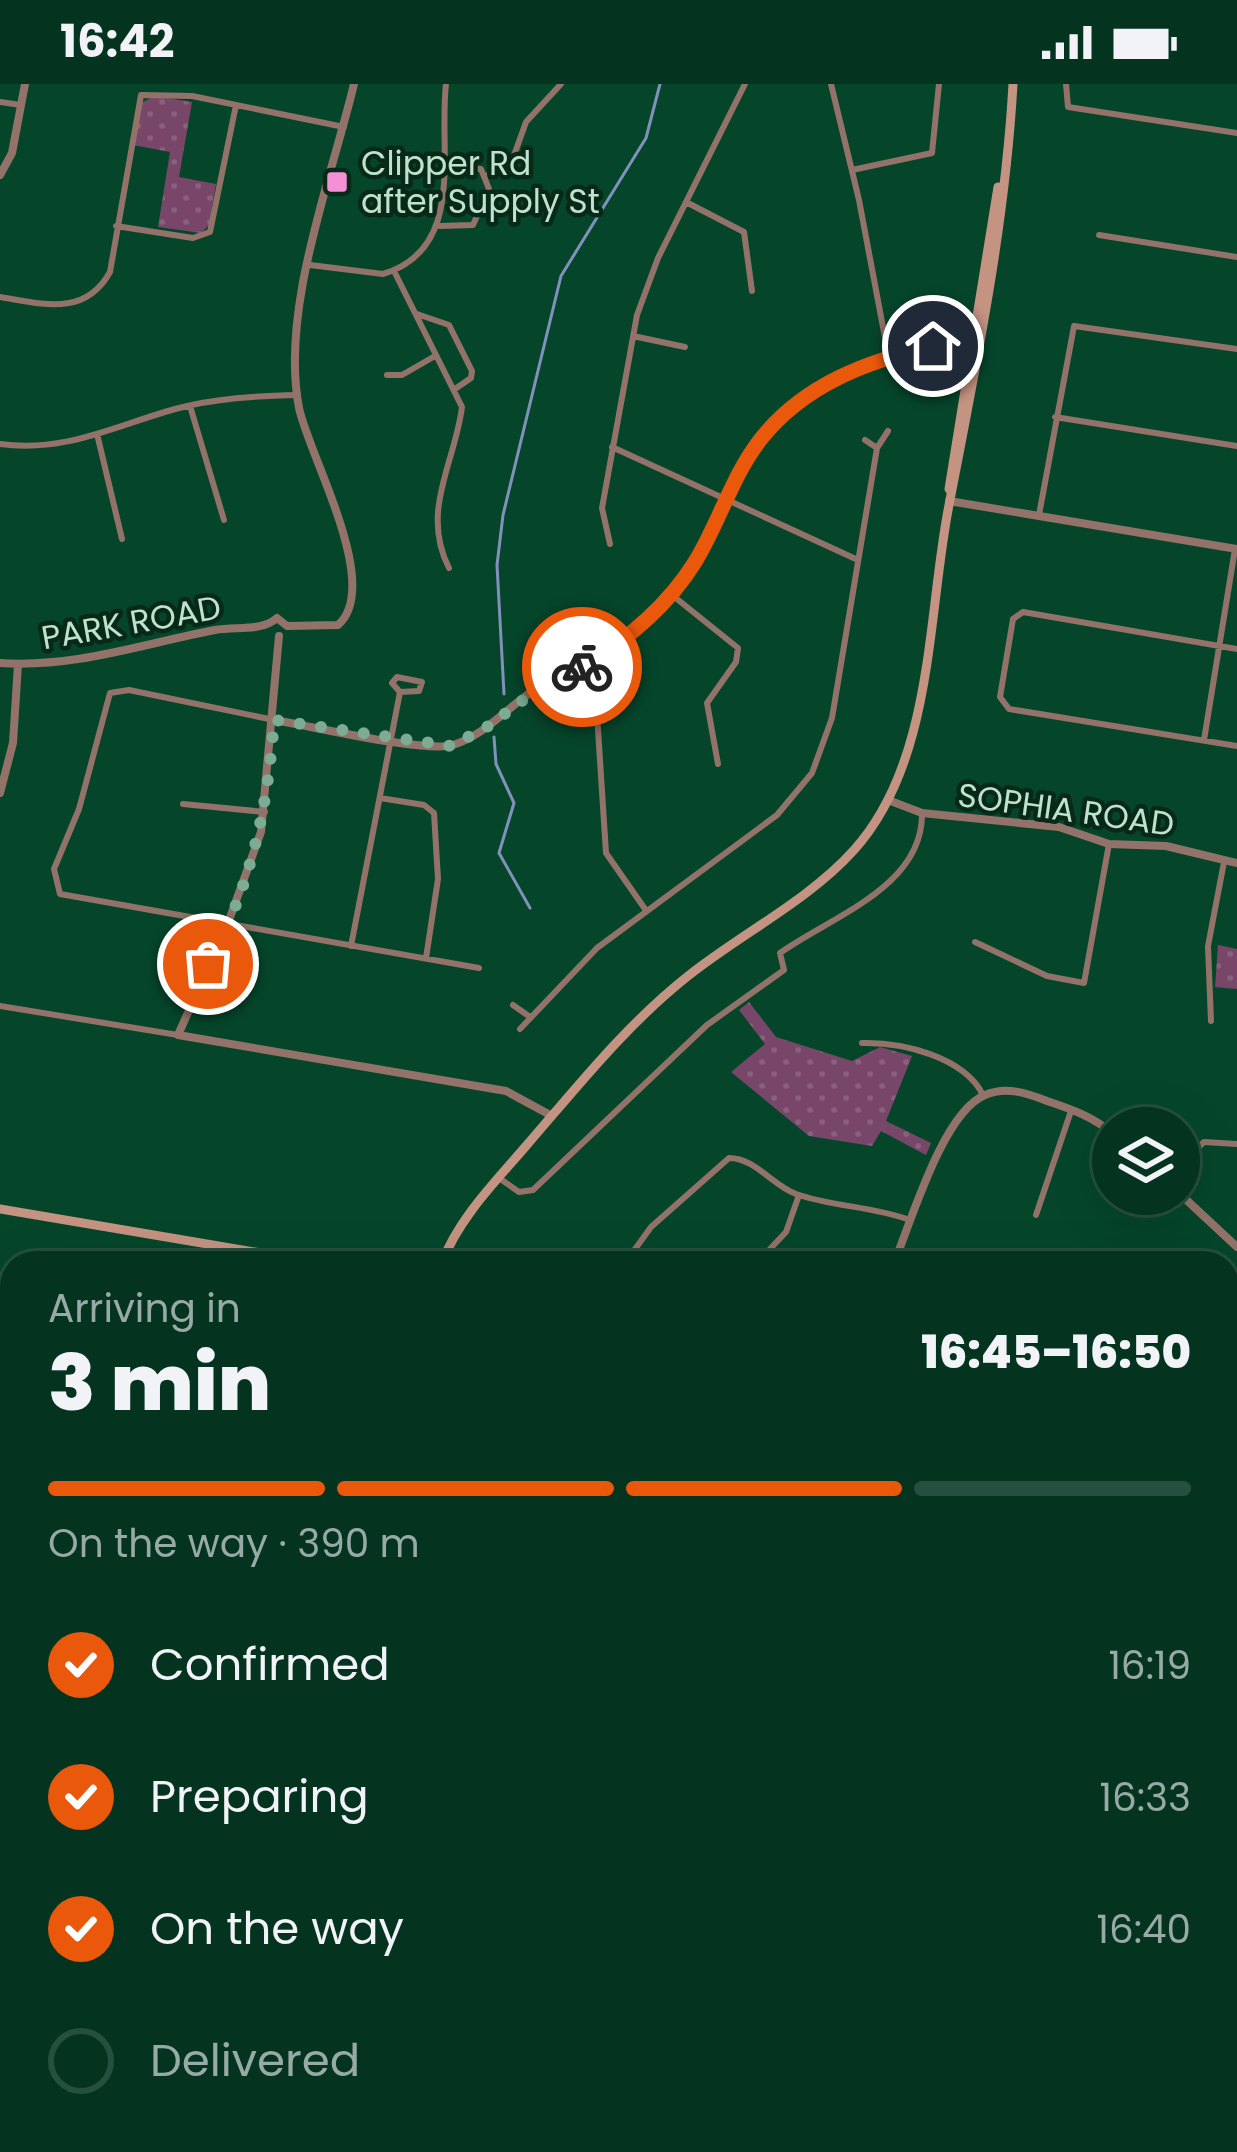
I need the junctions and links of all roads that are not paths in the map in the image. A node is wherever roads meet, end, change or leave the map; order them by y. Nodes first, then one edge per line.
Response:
1 (25, 84) edge
2 (354, 84) edge
3 (446, 84) edge
4 (561, 84) edge
5 (745, 84) edge
6 (831, 84) edge
7 (939, 84) edge
8 (1012, 84) edge
9 (1066, 84) edge
10 (0, 102) edge
11 (21, 105) junction
12 (236, 105) junction
13 (344, 128) junction
14 (1237, 133) edge
15 (443, 167) junction
16 (852, 170) junction
17 (0, 175) edge
18 (486, 176) junction
19 (686, 202) junction
20 (116, 226) junction
21 (440, 226) junction
22 (1099, 235) dead end
23 (1237, 257) edge
24 (310, 265) junction
25 (394, 271) junction
26 (752, 291) dead end
27 (0, 297) edge
28 (416, 314) junction
29 (633, 336) junction
30 (685, 346) dead end
31 (976, 348) junction
32 (1237, 349) edge
33 (435, 356) junction
34 (892, 358) junction
35 (968, 365) junction
36 (387, 375) dead end
37 (455, 389) junction
38 (298, 395) junction
39 (190, 406) junction
40 (1055, 417) junction
41 (888, 431) dead end
42 (97, 436) junction
43 (865, 440) dead end
44 (0, 443) edge
45 (1237, 446) edge
46 (612, 447) junction
47 (878, 448) junction
48 (727, 498) junction
49 (949, 501) junction
50 (1039, 515) junction
51 (224, 520) dead end
52 (122, 539) dead end
53 (610, 544) dead end
54 (1236, 549) edge
55 (858, 560) junction
56 (449, 568) dead end
57 (672, 595) junction
58 (270, 626) junction
59 (287, 626) junction
60 (279, 636) junction
61 (1220, 646) junction
62 (1237, 649) edge
63 (0, 663) edge
64 (18, 664) junction
65 (581, 668) junction
66 (400, 692) junction
67 (274, 720) junction
68 (390, 738) junction
69 (1204, 740) junction
70 (1237, 746) edge
71 (718, 764) dead end
72 (0, 793) edge
73 (380, 798) junction
74 (888, 800) junction
75 (183, 804) dead end
76 (265, 812) junction
77 (922, 813) junction
78 (1108, 844) junction
79 (1224, 862) junction
80 (1237, 862) edge
81 (645, 909) junction
82 (229, 923) junction
83 (975, 942) dead end
84 (350, 946) junction
85 (426, 958) junction
86 (479, 968) dead end
87 (513, 1005) dead end
88 (0, 1006) edge
89 (530, 1017) junction
90 (1211, 1022) dead end
91 (520, 1029) dead end
92 (178, 1035) junction
93 (862, 1043) dead end
94 (983, 1096) junction
95 (1071, 1109) junction
96 (552, 1116) junction
97 (1092, 1121) edge
98 (1237, 1144) edge
99 (1200, 1146) edge
100 (499, 1178) junction
101 (799, 1195) junction
102 (0, 1209) edge
103 (1200, 1213) edge
104 (1036, 1215) dead end
105 (912, 1221) junction
106 (1237, 1247) edge
107 (770, 1249) dead end
108 (249, 1251) edge
109 (450, 1251) edge
110 (631, 1251) edge
111 (899, 1251) edge

1 - 11 street
2 - 13 street
3 - 15 street
4 - 18 street
5 - 19 street
6 - 16 street
7 - 16 street
8 - 31 main road
9 - 14 street
10 - 11 street
11 - 17 street
12 - 13 street
12 - 20 street
12 - 20 street
13 - 24 street
15 - 18 street
15 - 21 street
16 - 34 street
18 - 21 street
19 - 26 street
19 - 29 street
20 - 27 street
21 - 25 street
22 - 23 street
24 - 25 street
24 - 38 street
25 - 28 street
28 - 33 street
28 - 37 street
29 - 30 street
29 - 46 street
31 - 34 street
31 - 35 main road
31 - 49 main road
32 - 40 street
33 - 36 street
33 - 37 street
34 - 35 street
34 - 48 street
35 - 49 main road
37 - 56 street
38 - 39 street
38 - 59 street
39 - 42 street
39 - 51 street
40 - 45 street
40 - 50 street
41 - 47 street
42 - 44 street
42 - 52 street
43 - 47 street
46 - 48 street
46 - 53 street
47 - 55 street
48 - 55 street
48 - 57 street
49 - 50 street
49 - 74 main road
50 - 54 street
54 - 61 street
55 - 81 street
57 - 65 street
57 - 71 street
58 - 59 street, PARK ROAD
58 - 60 street
58 - 64 street, PARK ROAD
59 - 60 street
60 - 67 street
61 - 62 street
61 - 69 street
61 - 69 street
63 - 64 street, PARK ROAD
64 - 72 street
65 - 68 street
65 - 81 street
66 - 66 street
66 - 68 street
67 - 68 street
67 - 76 street
67 - 82 street
68 - 73 street
69 - 70 street
73 - 84 street
73 - 85 street
74 - 77 street, SOPHIA ROAD
74 - 96 main road
75 - 76 street
76 - 82 street
77 - 78 street, SOPHIA ROAD
77 - 100 street
78 - 79 street, SOPHIA ROAD
78 - 83 street
79 - 80 street, SOPHIA ROAD
79 - 90 street
81 - 89 street
82 - 84 street
82 - 92 street
84 - 85 street
85 - 86 street
87 - 89 street
88 - 92 street
89 - 91 street
92 - 96 street
93 - 94 street
94 - 95 street
94 - 105 street
95 - 97 street
95 - 104 street
96 - 100 main road
98 - 99 street
100 - 109 main road
101 - 105 street
101 - 107 street
101 - 110 street
102 - 108 main road
103 - 106 street
105 - 111 street

